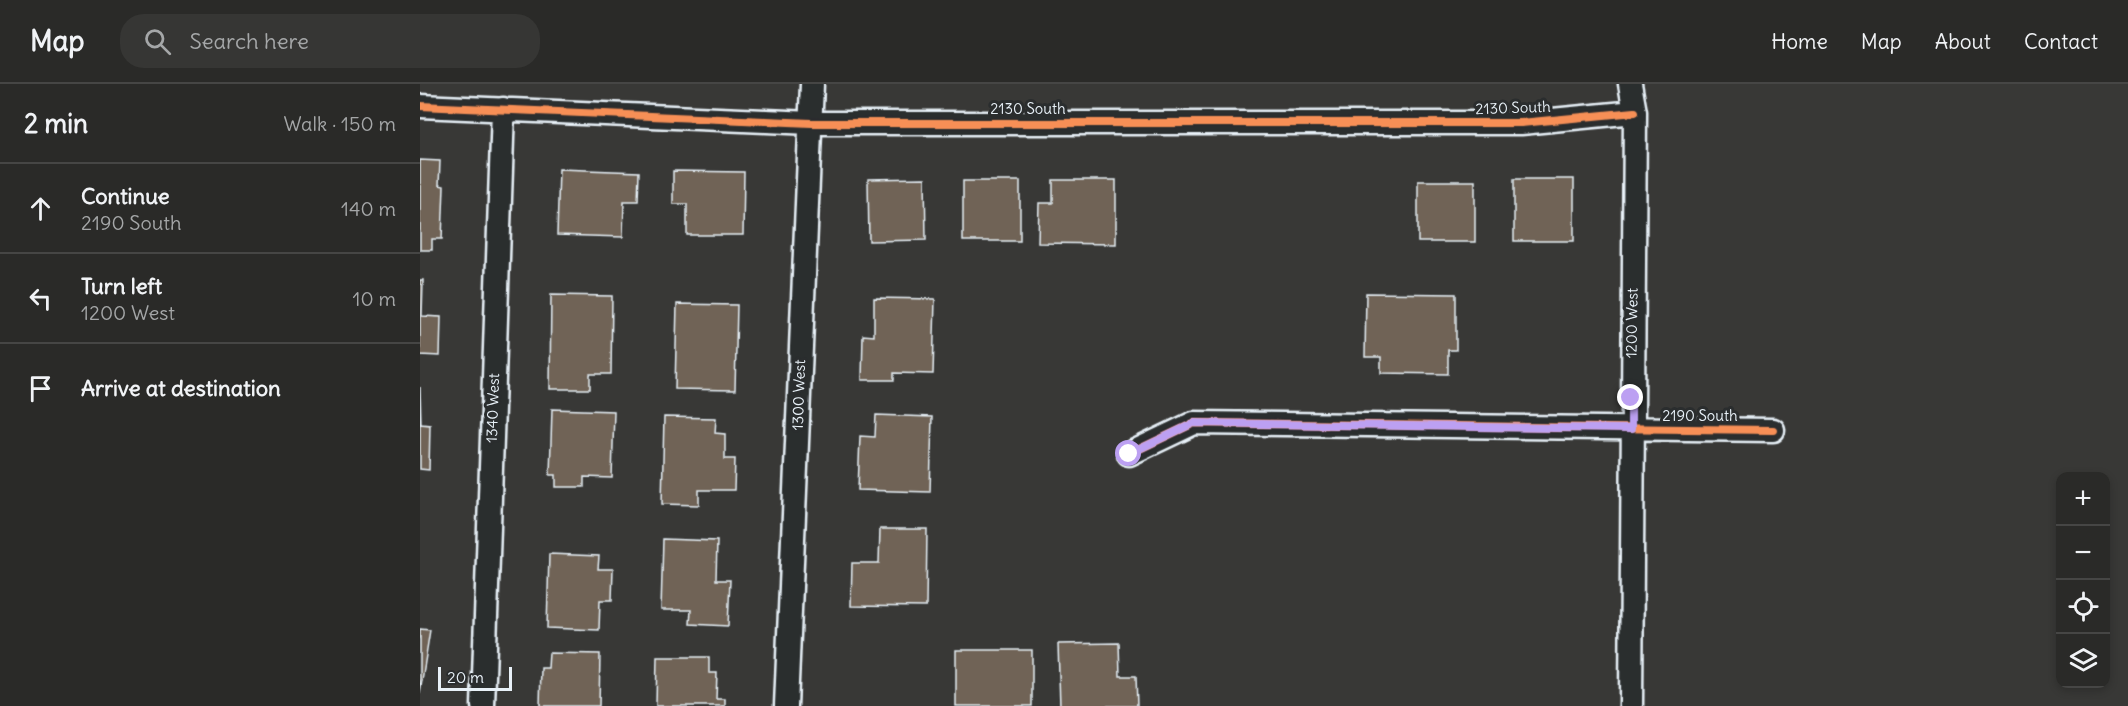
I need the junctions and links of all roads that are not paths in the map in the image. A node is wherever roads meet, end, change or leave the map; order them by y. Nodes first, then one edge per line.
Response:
1 (812, 84) edge
2 (1629, 84) edge
3 (420, 106) edge
4 (503, 109) junction
5 (1635, 112) junction
6 (811, 123) junction
7 (1631, 429) junction
8 (1773, 430) dead end
9 (1129, 454) dead end
10 (483, 706) edge
11 (786, 706) edge
12 (1631, 706) edge

1 - 6 street, 1300 West
2 - 5 street, 1200 West
3 - 4 street, 2130 South
4 - 6 street, 2130 South
4 - 10 street, 1340 West
5 - 6 street, 2130 South
5 - 7 street, 1200 West
6 - 11 street, 1300 West
7 - 8 street, 2190 South
7 - 9 street, 2190 South
7 - 12 street, 1200 West

